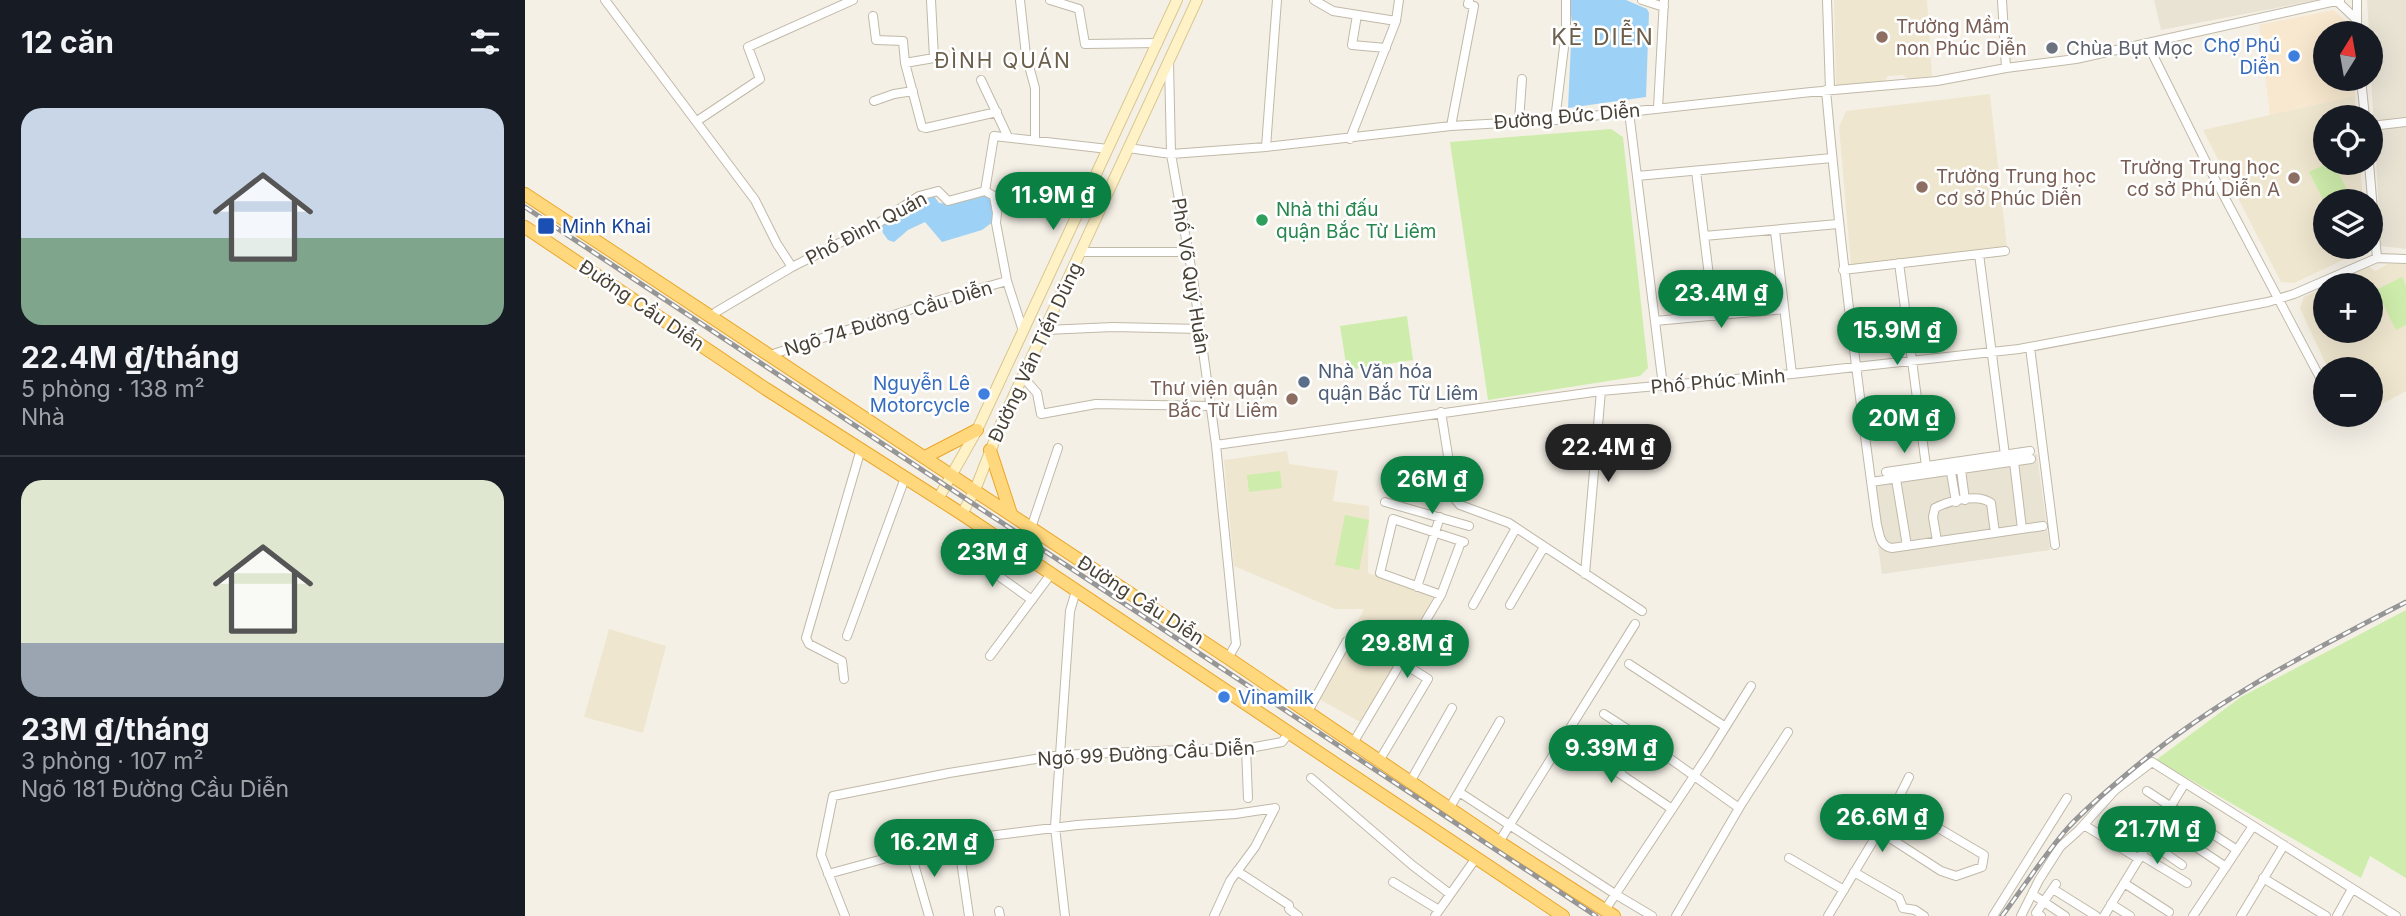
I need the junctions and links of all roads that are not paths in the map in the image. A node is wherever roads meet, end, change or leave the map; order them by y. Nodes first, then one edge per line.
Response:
1 (605, 0) edge
2 (853, 0) edge
3 (931, 0) edge
4 (1020, 0) edge
5 (1051, 0) edge
6 (1177, 0) edge
7 (1197, 0) edge
8 (1277, 0) edge
9 (1314, 0) edge
10 (1399, 0) edge
11 (1469, 0) edge
12 (1566, 0) edge
13 (1642, 0) edge
14 (1828, 0) edge
15 (2002, 0) edge
16 (2339, 0) edge
17 (2357, 0) edge
18 (1664, 4) edge
19 (1357, 15) junction
20 (873, 16) dead end
21 (2356, 19) joint
22 (1396, 21) junction
23 (1158, 43) junction
24 (2147, 43) junction
25 (1385, 48) junction
26 (1169, 59) junction
27 (905, 63) junction
28 (2006, 68) junction
29 (1522, 79) dead end
30 (981, 80) dead end
31 (913, 90) junction
32 (1828, 90) junction
33 (874, 101) dead end
34 (1658, 108) junction
35 (1629, 112) junction
36 (996, 113) junction
37 (1555, 120) junction
38 (697, 121) junction
39 (1519, 121) junction
40 (2406, 122) edge
41 (2383, 124) edge
42 (1451, 126) junction
43 (1009, 137) junction
44 (1350, 139) junction
45 (1035, 140) junction
46 (1266, 147) junction
47 (1128, 148) junction
48 (1108, 149) junction
49 (1171, 153) junction
50 (1832, 158) junction
51 (1696, 171) junction
52 (1637, 176) junction
53 (985, 191) junction
54 (525, 194) edge
55 (1838, 224) junction
56 (525, 227) edge
57 (1775, 231) junction
58 (1704, 236) junction
59 (2005, 251) dead end
60 (1082, 252) junction
61 (1189, 252) junction
62 (1979, 254) junction
63 (2383, 258) edge
64 (2375, 259) edge
65 (2406, 259) edge
66 (1899, 263) junction
67 (792, 267) junction
68 (1843, 270) junction
69 (1007, 281) junction
70 (2279, 299) junction
71 (1784, 309) junction
72 (1713, 316) junction
73 (712, 317) junction
74 (1655, 321) junction
75 (1200, 329) junction
76 (1046, 330) junction
77 (1023, 331) junction
78 (2030, 347) junction
79 (1992, 352) junction
80 (770, 355) junction
81 (1911, 361) junction
82 (2313, 364) edge
83 (1855, 368) junction
84 (1792, 374) junction
85 (1023, 377) junction
86 (1663, 386) junction
87 (1601, 391) junction
88 (1210, 406) junction
89 (1441, 412) junction
90 (977, 430) junction
91 (1216, 445) junction
92 (1058, 448) dead end
93 (861, 449) junction
94 (990, 450) junction
95 (2005, 455) junction
96 (925, 457) junction
97 (2014, 462) junction
98 (1926, 466) junction
99 (1961, 470) junction
100 (1886, 472) dead end
101 (1951, 472) junction
102 (951, 475) junction
103 (905, 478) junction
104 (1896, 479) junction
105 (1871, 482) junction
106 (975, 490) junction
107 (938, 499) junction
108 (1961, 501) junction
109 (1385, 502) dead end
110 (962, 514) junction
111 (1011, 515) junction
112 (1440, 517) junction
113 (2043, 526) dead end
114 (1469, 527) dead end
115 (1031, 528) junction
116 (1516, 528) junction
117 (2022, 529) junction
118 (1435, 533) junction
119 (1995, 533) junction
120 (1937, 541) junction
121 (2055, 545) dead end
122 (1907, 546) junction
123 (1544, 547) junction
124 (968, 554) dead end
125 (1051, 574) junction
126 (1585, 574) junction
127 (1417, 587) junction
128 (1076, 592) junction
129 (1441, 595) junction
130 (1033, 600) junction
131 (1473, 604) dead end
132 (1510, 605) dead end
133 (1642, 611) dead end
134 (1635, 624) dead end
135 (847, 636) dead end
136 (1347, 641) dead end
137 (991, 656) dead end
138 (1228, 658) junction
139 (1401, 662) junction
140 (1629, 664) dead end
141 (844, 679) dead end
142 (1751, 685) dead end
143 (1452, 708) dead end
144 (1307, 713) junction
145 (1604, 714) dead end
146 (1500, 721) dead end
147 (1724, 726) junction
148 (1788, 732) dead end
149 (1290, 733) junction
150 (1641, 738) junction
151 (1353, 743) junction
152 (1246, 748) junction
153 (1060, 755) junction
154 (1384, 764) junction
155 (1694, 776) junction
156 (1909, 777) dead end
157 (1311, 778) dead end
158 (1410, 782) junction
159 (2186, 783) junction
160 (1375, 789) junction
161 (1459, 792) junction
162 (2147, 792) dead end
163 (2067, 797) dead end
164 (1248, 798) dead end
165 (1896, 803) junction
166 (2171, 807) junction
167 (1449, 808) junction
168 (1739, 808) junction
169 (1672, 809) junction
170 (2127, 817) dead end
171 (2160, 823) junction
172 (2084, 825) junction
173 (1509, 826) junction
174 (2253, 826) junction
175 (1055, 827) junction
176 (1879, 831) junction
177 (2151, 839) junction
178 (958, 840) junction
179 (1499, 842) junction
180 (2284, 845) junction
181 (910, 850) junction
182 (2237, 850) junction
183 (2140, 857) junction
184 (1476, 858) junction
185 (1789, 858) dead end
186 (2182, 864) dead end
187 (2226, 867) junction
188 (1237, 871) junction
189 (1854, 872) junction
190 (828, 874) junction
191 (2263, 878) junction
192 (1393, 882) dead end
193 (2124, 883) junction
194 (2187, 883) dead end
195 (2352, 889) junction
196 (1844, 890) junction
197 (1450, 894) junction
198 (1615, 894) junction
199 (2032, 894) junction
200 (2044, 901) junction
201 (2111, 904) junction
202 (1901, 912) edge
203 (2169, 912) dead end
204 (1437, 913) edge
205 (1610, 913) edge
206 (845, 916) edge
207 (929, 916) edge
208 (969, 916) edge
209 (1065, 916) edge
210 (1214, 916) edge
211 (1298, 916) edge
212 (1563, 916) edge
213 (1652, 916) edge
214 (1676, 916) edge
215 (1828, 916) edge
216 (1924, 916) edge
217 (1993, 916) edge
218 (2021, 916) edge
219 (2041, 916) edge
220 (2065, 916) edge
221 (2095, 916) edge
222 (2104, 916) edge
223 (2130, 916) edge
224 (2193, 916) edge
225 (2241, 916) edge
226 (2326, 916) edge
227 (2337, 916) edge
228 (2396, 916) edge

1 - 38 street
2 - 38 street
3 - 27 street
4 - 45 street
5 - 23 street
6 - 23 main road, Đường Văn Tiến Dũng
7 - 26 main road, Đường Văn Tiến Dũng
8 - 46 street
9 - 19 street
10 - 22 street
11 - 42 street
12 - 37 street
13 - 18 street
14 - 32 street
15 - 28 street
16 - 21 street
16 - 24 street, Đường Đức Diễn
17 - 21 street
18 - 34 street
19 - 22 street
19 - 25 street
20 - 27 street
22 - 25 street
23 - 48 main road, Đường Văn Tiến Dũng
24 - 28 street, Đường Đức Diễn
24 - 70 street
25 - 44 street
26 - 47 main road, Đường Văn Tiến Dũng
26 - 49 street, Phố Võ Quý Huân
27 - 31 street
28 - 32 street, Đường Đức Diễn
29 - 39 street
30 - 36 street
31 - 33 street
31 - 36 street
32 - 34 street, Đường Đức Diễn
32 - 50 street
34 - 35 street, Đường Đức Diễn
35 - 37 street, Đường Đức Diễn
35 - 52 street
36 - 43 street
37 - 39 street, Đường Đức Diễn
38 - 67 street
39 - 42 street, Đường Đức Diễn
40 - 41 street
42 - 44 street, Đường Đức Diễn
43 - 45 street
43 - 53 street
44 - 46 street, Đường Đức Diễn
45 - 48 street
46 - 49 street, Đường Đức Diễn
47 - 49 street, Đường Đức Diễn
47 - 60 main road, Đường Văn Tiến Dũng
48 - 77 main road, Đường Văn Tiến Dũng
49 - 61 street, Phố Võ Quý Huân
50 - 51 street
50 - 55 street
51 - 52 street
51 - 58 street
52 - 74 street
53 - 67 street, Phố Đình Quán
53 - 69 street
54 - 73 highway, Đường Cầu Diễn
55 - 57 street
55 - 68 street
56 - 93 highway, Đường Cầu Diễn
57 - 58 street
57 - 71 street
58 - 72 street
59 - 62 street
60 - 61 street
60 - 76 main road, Đường Văn Tiến Dũng
61 - 75 street, Phố Võ Quý Huân
62 - 66 street
62 - 79 street
63 - 65 street
64 - 70 street, Phố Phúc Minh
66 - 68 street
66 - 81 street
67 - 73 street, Phố Đình Quán
68 - 83 street
69 - 77 street
69 - 80 street, Ngõ 74 Đường Cầu Diễn
70 - 78 street, Phố Phúc Minh
70 - 82 street
71 - 72 street
71 - 84 street
72 - 74 street
73 - 80 highway, Đường Cầu Diễn
74 - 86 street
75 - 76 street
75 - 88 street, Phố Võ Quý Huân
76 - 85 main road, Đường Văn Tiến Dũng
77 - 90 main road, Đường Văn Tiến Dũng
78 - 79 street, Phố Phúc Minh
78 - 121 street
79 - 81 street, Phố Phúc Minh
79 - 95 street
80 - 96 highway, Đường Cầu Diễn
81 - 83 street, Phố Phúc Minh
81 - 98 street
83 - 84 street, Phố Phúc Minh
83 - 105 street
84 - 86 street, Phố Phúc Minh
85 - 88 street
85 - 94 main road, Đường Văn Tiến Dũng
86 - 87 street, Phố Phúc Minh
87 - 89 street, Phố Phúc Minh
87 - 126 street
88 - 91 street, Phố Võ Quý Huân
89 - 91 street, Phố Phúc Minh
89 - 116 street
90 - 96 highway
90 - 102 main road, Đường Văn Tiến Dũng
91 - 138 street, Phố Võ Quý Huân
92 - 115 street
93 - 103 highway, Đường Cầu Diễn
93 - 141 street
94 - 106 main road, Đường Văn Tiến Dũng
94 - 111 highway
95 - 97 street
95 - 98 street
96 - 102 highway, Đường Cầu Diễn
97 - 99 street
97 - 117 street
98 - 100 street
99 - 101 street
99 - 108 street
101 - 104 street
101 - 108 street
102 - 106 highway, Đường Cầu Diễn
102 - 107 main road, Đường Văn Tiến Dũng
103 - 107 highway, Đường Cầu Diễn
103 - 135 street
104 - 105 street
104 - 122 street
105 - 122 street
106 - 110 main road, Đường Văn Tiến Dũng
106 - 111 highway, Đường Cầu Diễn
107 - 110 highway, Đường Cầu Diễn
108 - 119 street
108 - 120 street
109 - 112 street
110 - 125 highway, Đường Cầu Diễn
111 - 115 highway, Đường Cầu Diễn
112 - 114 street
112 - 118 street
113 - 117 street
115 - 138 highway, Đường Cầu Diễn
116 - 123 street
116 - 131 street
117 - 119 street
118 - 127 street
118 - 127 street
118 - 129 street
119 - 120 street
120 - 122 street
123 - 126 street
123 - 132 street
124 - 130 street
125 - 128 highway, Đường Cầu Diễn
125 - 130 street
126 - 133 street
127 - 129 street
128 - 149 highway, Đường Cầu Diễn
128 - 153 street
129 - 139 street
130 - 137 street
134 - 173 street
136 - 144 street
138 - 144 highway, Đường Cầu Diễn
139 - 151 street
139 - 154 street
140 - 147 street
142 - 147 street
143 - 158 street
144 - 151 highway, Đường Cầu Diễn
145 - 150 street
146 - 161 street
147 - 155 street
148 - 168 street
149 - 152 street, Ngõ 99 Đường Cầu Diễn
149 - 160 highway, Đường Cầu Diễn
150 - 155 street
150 - 169 street
151 - 154 highway, Đường Cầu Diễn
152 - 153 street, Ngõ 99 Đường Cầu Diễn
152 - 164 street
153 - 175 street
153 - 190 street, Ngõ 99 Đường Cầu Diễn
154 - 158 highway, Đường Cầu Diễn
154 - 160 highway
155 - 168 street
155 - 169 street
156 - 165 street
157 - 197 street
158 - 167 highway, Đường Cầu Diễn
159 - 166 street
159 - 172 street
159 - 174 street
160 - 184 highway, Đường Cầu Diễn
161 - 167 street
161 - 173 street
162 - 166 street
163 - 217 street
165 - 176 street
165 - 176 street
166 - 171 street
166 - 182 street
167 - 179 highway, Đường Cầu Diễn
168 - 214 street
169 - 198 street
170 - 177 street
171 - 177 street
171 - 187 street
172 - 183 street
172 - 199 street
173 - 179 street
173 - 198 street
174 - 180 street
174 - 182 street
175 - 178 street
175 - 188 street
175 - 209 street
176 - 189 street
177 - 183 street
177 - 186 street
178 - 181 street
178 - 208 street
179 - 205 highway, Đường Cầu Diễn
180 - 191 street
180 - 195 street
181 - 190 street
181 - 207 street
182 - 187 street
183 - 193 street
183 - 194 street
184 - 197 street
184 - 212 highway, Đường Cầu Diễn
185 - 196 street
187 - 224 street
188 - 210 street
188 - 211 street
189 - 196 street
189 - 202 street
190 - 206 street
191 - 225 street
191 - 226 street
192 - 204 street
193 - 201 street
193 - 203 street
195 - 227 street
195 - 228 street
196 - 215 street
197 - 204 street
198 - 205 street
198 - 213 street
199 - 200 street
199 - 218 street
200 - 219 street
200 - 220 street
200 - 221 street
201 - 222 street
201 - 223 street
202 - 216 street

